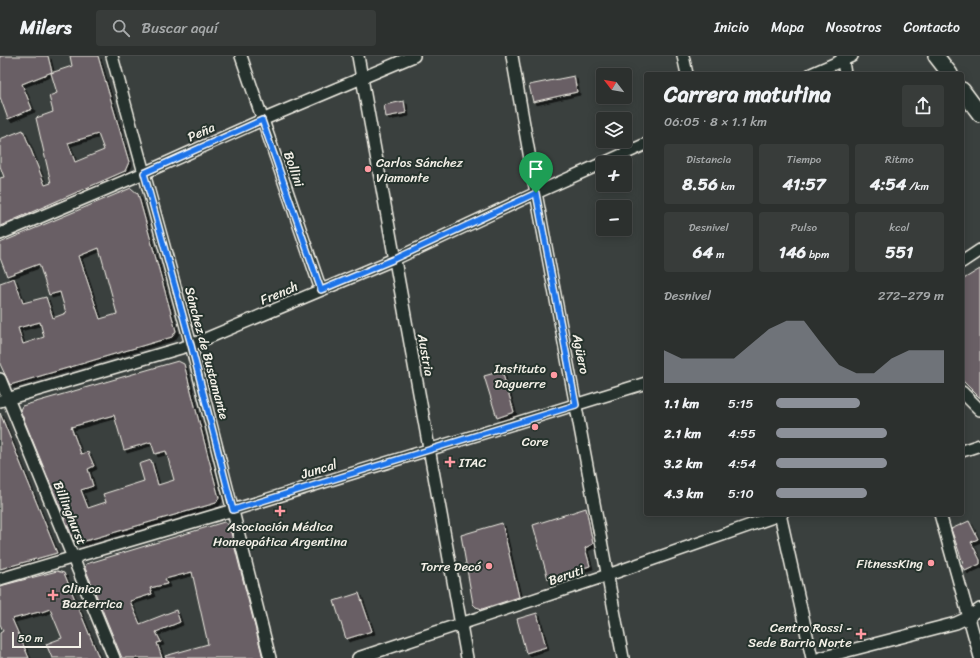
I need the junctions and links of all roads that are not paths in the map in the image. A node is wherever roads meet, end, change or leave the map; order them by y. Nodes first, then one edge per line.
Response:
1 (112, 56) edge
2 (240, 56) edge
3 (358, 56) edge
4 (414, 56) edge
5 (512, 56) edge
6 (683, 56) edge
7 (936, 56) edge
8 (846, 58) edge
9 (687, 72) edge
10 (815, 72) edge
11 (845, 72) edge
12 (948, 72) edge
13 (362, 78) junction
14 (964, 93) edge
15 (980, 114) edge
16 (262, 120) junction
17 (644, 145) edge
18 (619, 156) edge
19 (596, 166) edge
20 (144, 173) junction
21 (536, 193) junction
22 (0, 234) edge
23 (980, 250) edge
24 (395, 259) junction
25 (964, 261) edge
26 (321, 290) junction
27 (191, 345) junction
28 (0, 379) edge
29 (644, 384) edge
30 (964, 394) edge
31 (4, 400) edge
32 (576, 405) junction
33 (980, 410) edge
34 (980, 445) edge
35 (428, 449) junction
36 (964, 450) edge
37 (233, 510) junction
38 (775, 516) edge
39 (781, 516) edge
40 (941, 516) edge
41 (73, 558) junction
42 (608, 575) junction
43 (0, 579) edge
44 (980, 609) edge
45 (969, 617) junction
46 (461, 625) junction
47 (114, 658) edge
48 (270, 658) edge
49 (358, 658) edge
50 (467, 658) edge
51 (623, 658) edge
52 (812, 658) edge
53 (820, 658) edge
54 (980, 658) edge

1 - 20 street, Sánchez de Bustamante
2 - 16 street, Bollini
3 - 13 street, Austria
4 - 13 street, Peña
5 - 21 street, Agüero
6 - 9 street
7 - 12 main road
8 - 10 street
8 - 11 street
13 - 16 street, Peña
13 - 24 street, Austria
14 - 15 main road
16 - 20 street, Peña
16 - 26 street, Bollini
17 - 18 street, French
19 - 21 street, French
20 - 22 street, Peña
20 - 27 street, Sánchez de Bustamante
21 - 24 street, French
21 - 32 street, Agüero
23 - 25 street
24 - 26 street, French
24 - 35 street, Austria
26 - 27 street, French
27 - 31 street, French
27 - 37 street, Sánchez de Bustamante
28 - 31 street, Billinghurst
29 - 32 street, Juncal
30 - 33 street
31 - 41 street, Billinghurst
32 - 35 street, Juncal
32 - 42 street, Agüero
34 - 36 street
35 - 37 street, Juncal
35 - 46 street, Austria
37 - 41 street, Juncal
37 - 48 street, Sánchez de Bustamante
38 - 42 street, Beruti
39 - 52 street
40 - 45 street
41 - 43 street, Juncal
41 - 47 street, Billinghurst
42 - 46 street, Beruti
42 - 51 street, Agüero
44 - 45 street
45 - 53 street
45 - 54 street
46 - 49 street, Beruti
46 - 50 street, Austria

